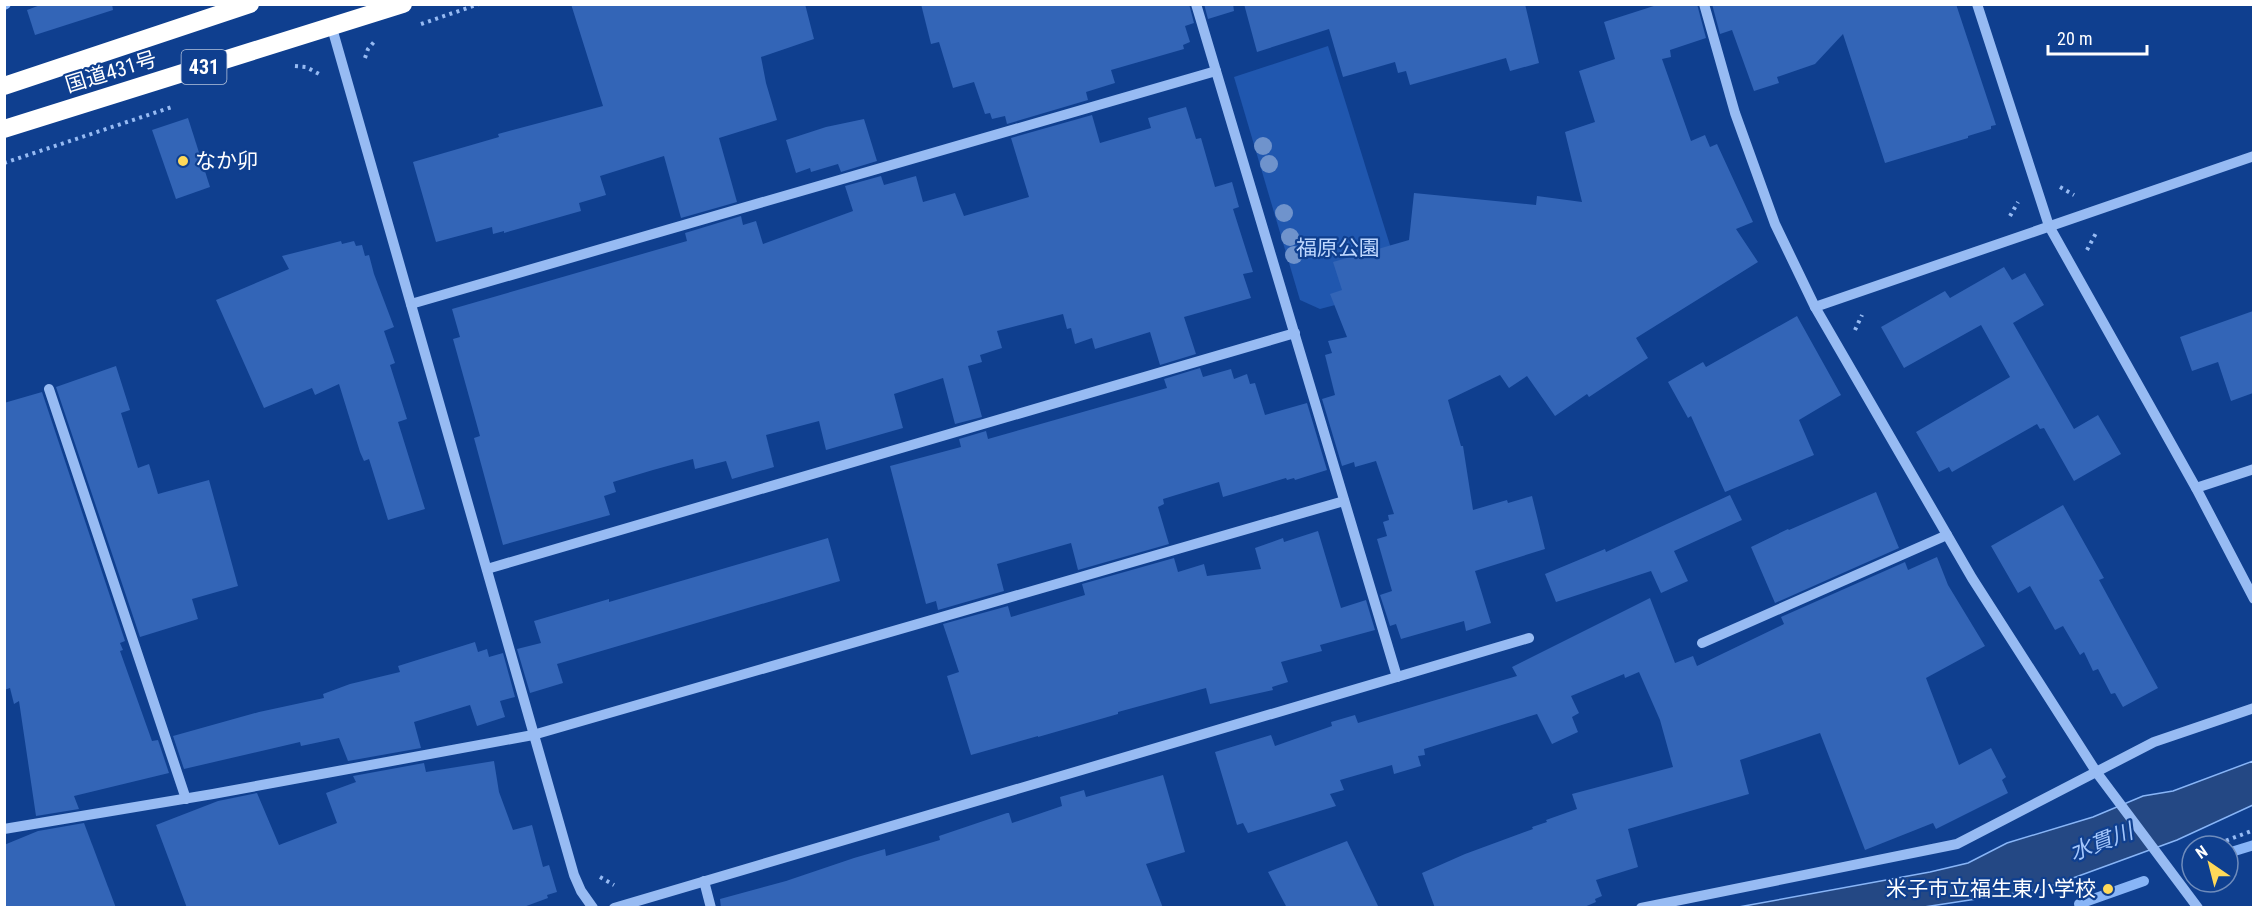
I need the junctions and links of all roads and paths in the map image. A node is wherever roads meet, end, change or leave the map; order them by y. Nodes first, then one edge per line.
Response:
1 (250, 4) edge
2 (403, 4) edge
3 (479, 4) edge
4 (1196, 4) edge
5 (1704, 4) edge
6 (1977, 4) edge
7 (417, 26) dead end
8 (332, 28) junction
9 (376, 40) dead end
10 (295, 65) dead end
11 (364, 66) dead end
12 (1216, 71) junction
13 (327, 82) dead end
14 (4, 86) edge
15 (183, 103) dead end
16 (4, 129) edge
17 (2253, 156) edge
18 (4, 163) edge
19 (2049, 226) junction
20 (411, 304) junction
21 (1815, 307) junction
22 (1295, 333) junction
23 (49, 389) dead end
24 (2253, 469) edge
25 (2196, 488) junction
26 (1344, 501) junction
27 (1947, 535) junction
28 (487, 569) junction
29 (2253, 599) edge
30 (1529, 638) dead end
31 (1702, 643) dead end
32 (1397, 677) junction
33 (2253, 708) edge
34 (534, 735) junction
35 (2097, 773) junction
36 (186, 799) junction
37 (4, 829) edge
38 (596, 873) dead end
39 (704, 881) junction
40 (620, 886) dead end
41 (593, 908) edge
42 (614, 908) edge
43 (711, 908) edge
44 (1641, 908) edge
45 (2198, 908) edge

1 - 14 highway, 国道431号 / 431
2 - 8 highway, 国道431号 / 431
3 - 7 path
4 - 12 street
5 - 21 street
6 - 19 street
8 - 16 highway, 国道431号 / 431
8 - 20 street
9 - 11 path
10 - 13 path
12 - 20 street
12 - 22 street
15 - 18 path
17 - 19 street
19 - 21 street
19 - 25 street
20 - 28 street
21 - 27 street
22 - 26 street
22 - 28 street
23 - 36 street
24 - 25 street
25 - 29 street
26 - 32 street
26 - 34 street
27 - 31 street
27 - 35 street
28 - 34 street
30 - 32 street
32 - 39 street
33 - 35 street
34 - 36 street
34 - 41 street
35 - 44 street
35 - 45 street
36 - 37 street
38 - 40 path
39 - 42 street
39 - 43 street

